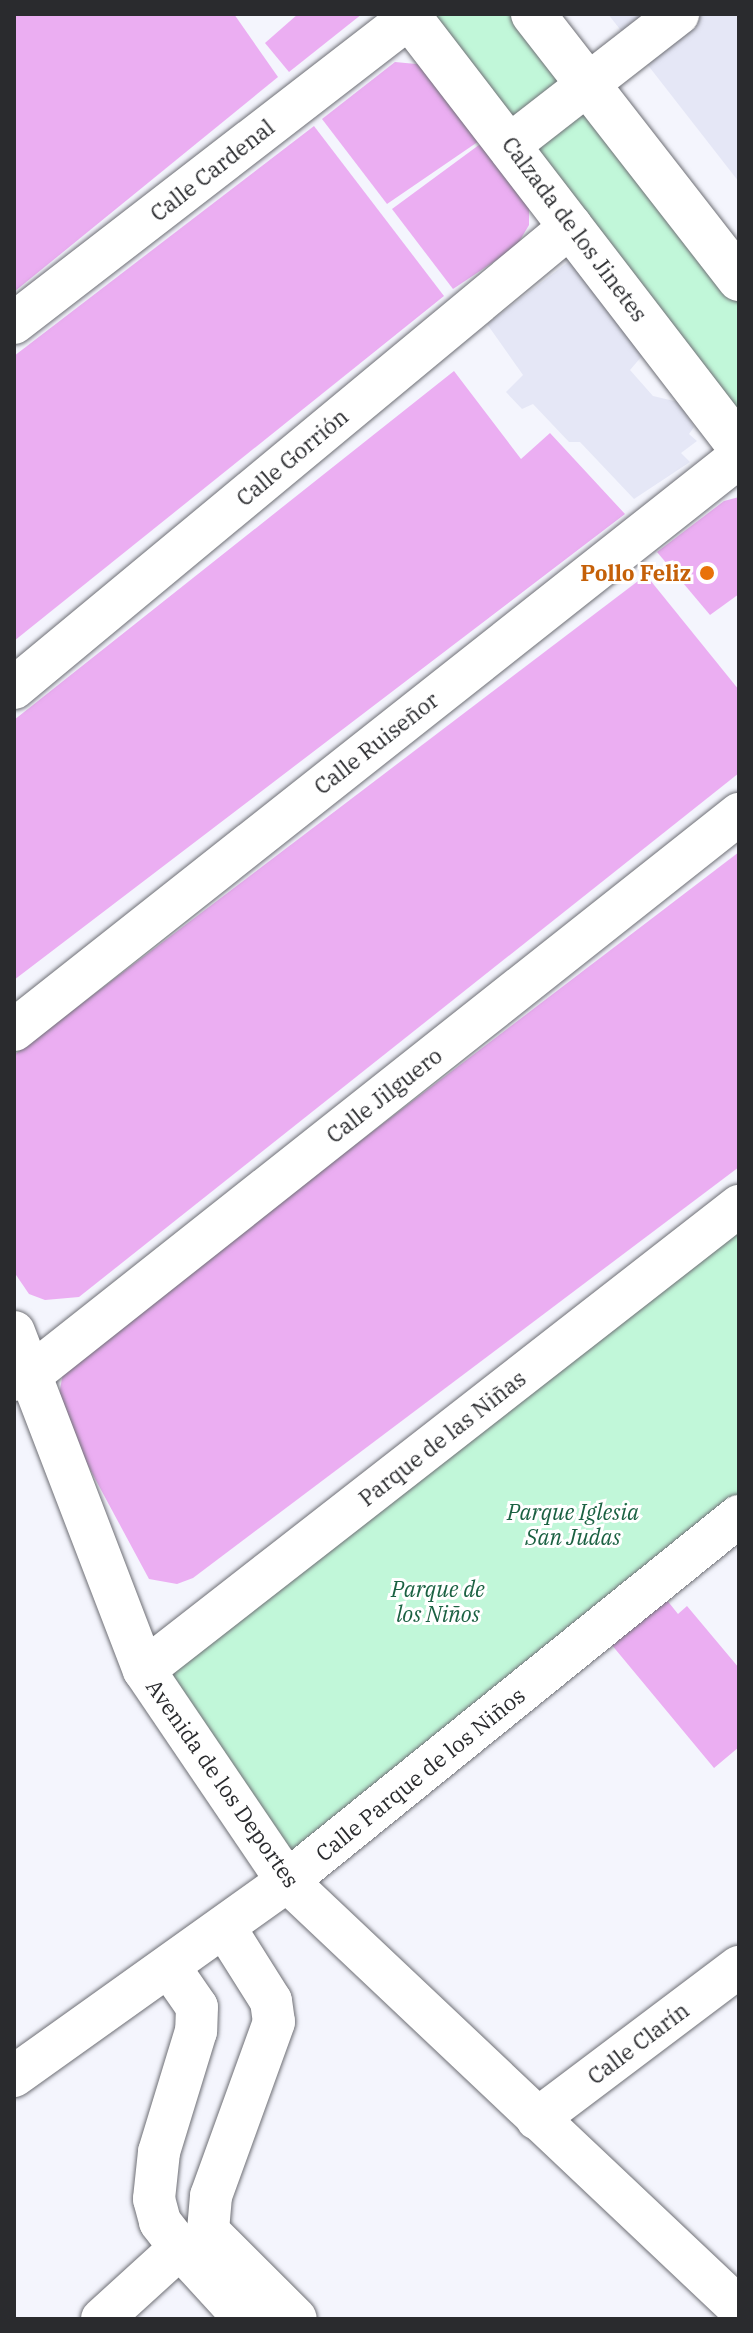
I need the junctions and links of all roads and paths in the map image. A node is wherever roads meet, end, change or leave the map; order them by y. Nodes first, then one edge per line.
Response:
1 (533, 14) edge
2 (678, 14) edge
3 (408, 16) edge
4 (586, 85) junction
5 (511, 144) junction
6 (571, 226) junction
7 (739, 279) edge
8 (14, 323) edge
9 (739, 446) edge
10 (739, 457) edge
11 (14, 688) edge
12 (739, 814) edge
13 (14, 1030) edge
14 (739, 1206) edge
15 (14, 1332) edge
16 (22, 1378) edge
17 (739, 1516) edge
18 (144, 1670) junction
19 (287, 1881) junction
20 (225, 1928) junction
21 (739, 1967) edge
22 (170, 1968) junction
23 (14, 2076) edge
24 (537, 2119) junction
25 (180, 2248) junction
26 (739, 2308) edge
27 (102, 2319) edge
28 (245, 2319) edge
29 (296, 2319) edge

1 - 4 main road
2 - 4 street
3 - 5 main road, Calzada de los Jinetes
3 - 8 street, Calle Cardenal
4 - 5 street
4 - 7 main road
5 - 6 main road, Calzada de los Jinetes
6 - 9 main road, Calzada de los Jinetes
6 - 11 street, Calle Gorrión
10 - 13 street, Calle Ruiseñor
12 - 16 street, Calle Jilguero
14 - 18 street, Parque de las Niñas
15 - 16 street, Avenida de los Deportes
16 - 18 street, Avenida de los Deportes
17 - 19 street, Calle Parque de los Niños
18 - 19 street, Avenida de los Deportes
19 - 20 street, Calle Parque de los Niños
19 - 24 street, Avenida de los Deportes
20 - 22 street, Calle Parque de los Niños
20 - 29 street
21 - 24 street, Calle Clarín
22 - 23 street, Calle Parque de los Niños
22 - 25 street
24 - 26 street, Avenida de los Deportes
25 - 27 street
25 - 28 street

